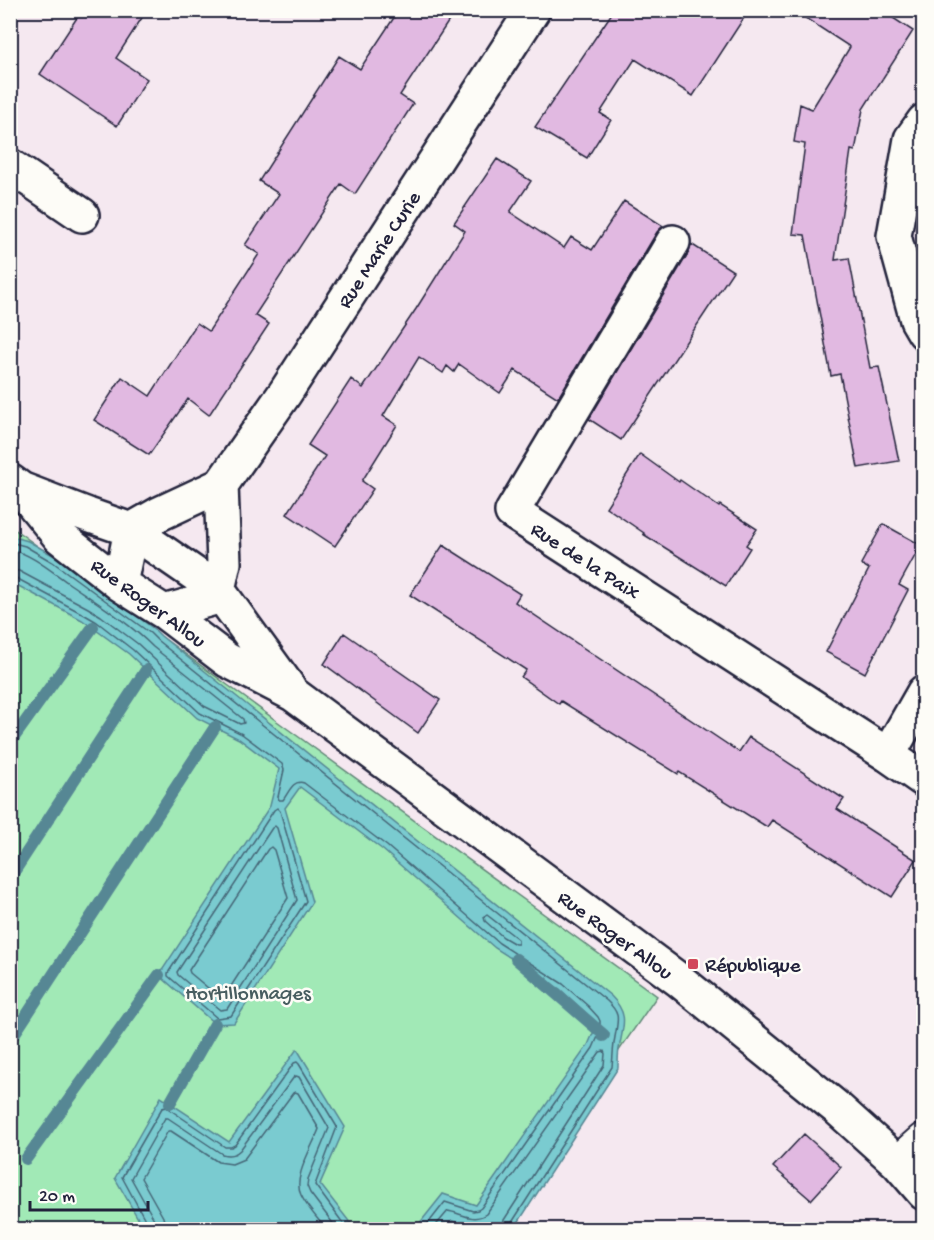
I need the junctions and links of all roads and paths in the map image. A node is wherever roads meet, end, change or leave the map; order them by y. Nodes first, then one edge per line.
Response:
1 (533, 10) edge
2 (924, 122) edge
3 (10, 166) edge
4 (82, 215) dead end
5 (673, 242) dead end
6 (924, 332) edge
7 (16, 485) edge
8 (221, 485) junction
9 (131, 530) junction
10 (120, 584) junction
11 (218, 590) junction
12 (164, 612) junction
13 (924, 692) edge
14 (293, 694) junction
15 (888, 755) junction
16 (924, 780) edge
17 (924, 1140) edge
18 (898, 1163) junction
19 (924, 1193) edge

1 - 8 street, Rue Marie Curie
2 - 6 street
3 - 4 street
5 - 15 street, Rue de la Paix
7 - 9 street, Rue Roger Allou
7 - 10 street, Rue Roger Allou
8 - 9 street
8 - 11 street
9 - 10 street
9 - 11 street, Rue Roger Allou
10 - 12 street, Rue Roger Allou
11 - 12 street
11 - 14 street, Rue Roger Allou
12 - 14 street, Rue Roger Allou
13 - 15 street
14 - 18 street, Rue Roger Allou
15 - 16 street, Rue de la Paix
17 - 18 street
18 - 19 street, Rue Roger Allou

